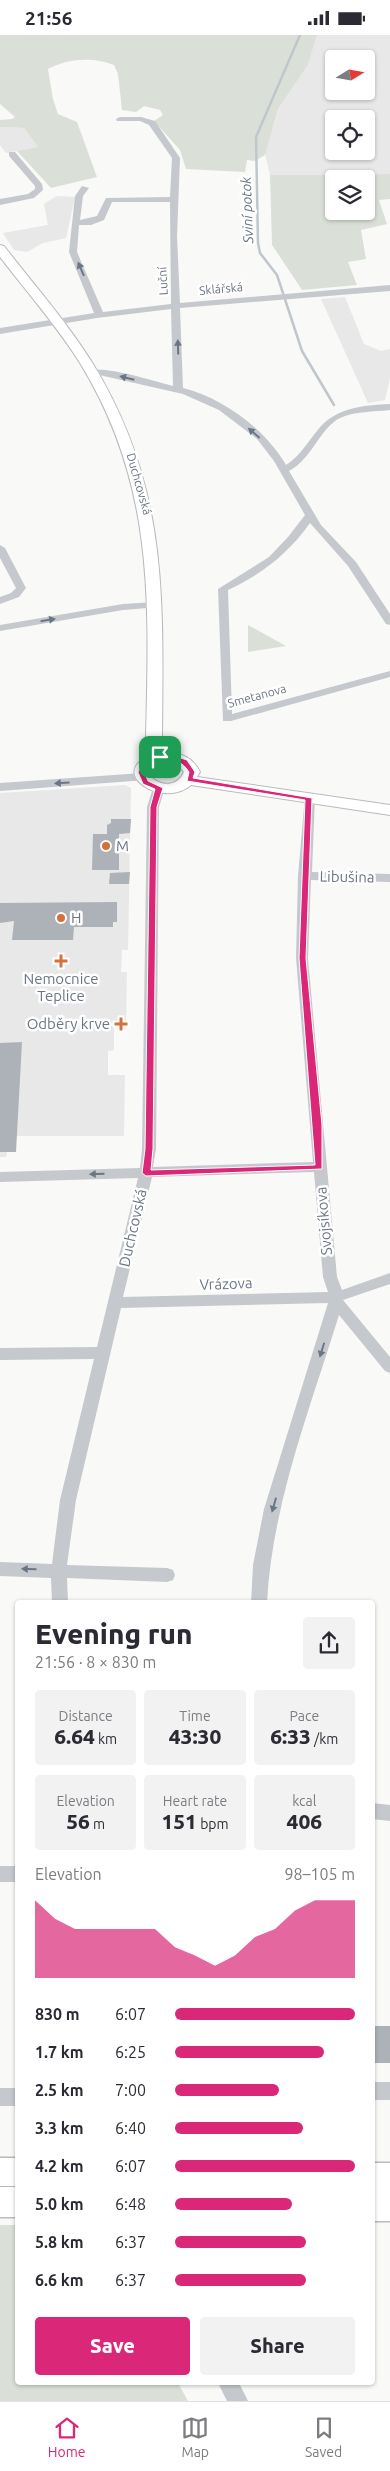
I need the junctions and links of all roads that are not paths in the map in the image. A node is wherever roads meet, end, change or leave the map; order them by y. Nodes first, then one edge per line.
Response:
1 (120, 119) dead end
2 (12, 154) dead end
3 (85, 188) dead end
4 (175, 199) junction
5 (0, 202) edge
6 (75, 223) junction
7 (0, 249) edge
8 (390, 288) edge
9 (177, 305) junction
10 (99, 314) junction
11 (54, 320) junction
12 (0, 331) edge
13 (91, 372) junction
14 (178, 390) junction
15 (390, 403) edge
16 (390, 407) edge
17 (284, 470) junction
18 (310, 515) junction
19 (0, 548) edge
20 (352, 564) joint
21 (0, 601) edge
22 (156, 605) junction
23 (390, 622) edge
24 (0, 628) edge
25 (390, 674) edge
26 (160, 757) junction
27 (142, 777) junction
28 (189, 780) junction
29 (0, 787) edge
30 (159, 788) junction
31 (309, 798) junction
32 (390, 810) edge
33 (304, 876) junction
34 (390, 879) edge
35 (320, 1167) junction
36 (146, 1173) junction
37 (0, 1177) edge
38 (390, 1278) edge
39 (337, 1300) junction
40 (116, 1303) junction
41 (104, 1353) junction
42 (384, 1353) edge
43 (0, 1354) edge
44 (390, 1367) edge
45 (0, 1569) edge
46 (59, 1570) junction
47 (167, 1575) dead end
48 (60, 1600) edge
49 (259, 1600) edge
50 (375, 1811) edge
51 (390, 1813) edge
52 (0, 1874) edge
53 (15, 1874) edge
54 (375, 2091) edge
55 (390, 2091) edge
56 (0, 2097) edge
57 (15, 2097) edge
58 (0, 2172) edge
59 (15, 2172) edge
60 (375, 2177) edge
61 (390, 2178) edge
62 (0, 2202) edge
63 (15, 2202) edge
64 (375, 2206) edge
65 (390, 2206) edge
66 (229, 2385) edge
67 (238, 2401) edge

1 - 4 street, Luční
2 - 5 street
3 - 6 street
4 - 6 street
4 - 9 street, Luční
10 -> 6 street
7 - 11 main road, Duchcovská
8 - 9 street, Sklářská
9 - 10 street, Sklářská
14 -> 9 street, Luční
10 - 11 street, Sklářská
11 - 12 street, Sklářská
11 - 13 main road, Duchcovská
14 -> 13 street
13 - 22 main road, Duchcovská
17 -> 14 street
15 - 16 street
16 - 17 street
17 - 18 street
18 - 20 street
18 - 25 street, Smetanova
19 - 21 street
20 - 23 street
24 -> 22 street
22 - 26 main road, Duchcovská
26 - 27 main road
26 - 28 main road
27 -> 29 street
27 - 30 main road
28 - 30 main road
28 - 31 main road
30 - 36 street, Duchcovská
31 - 32 main road
31 - 33 street, Svojsíkova
33 - 34 street, Libušina
33 - 35 street, Svojsíkova
35 - 36 street
35 - 39 street, Svojsíkova
36 -> 37 street
36 - 40 street, Duchcovská
38 - 39 street, Vrázova
39 - 40 street, Vrázova
39 - 42 street
39 -> 49 street
40 - 41 street, Duchcovská
41 - 43 street
41 - 46 street, Duchcovská
42 - 44 street
46 -> 45 street
46 - 47 street
46 - 48 street, Duchcovská
50 - 51 street
52 - 53 street
54 - 55 street
56 - 57 street
58 - 59 highway
60 - 61 highway
62 - 63 highway
64 - 65 highway
66 - 67 street

